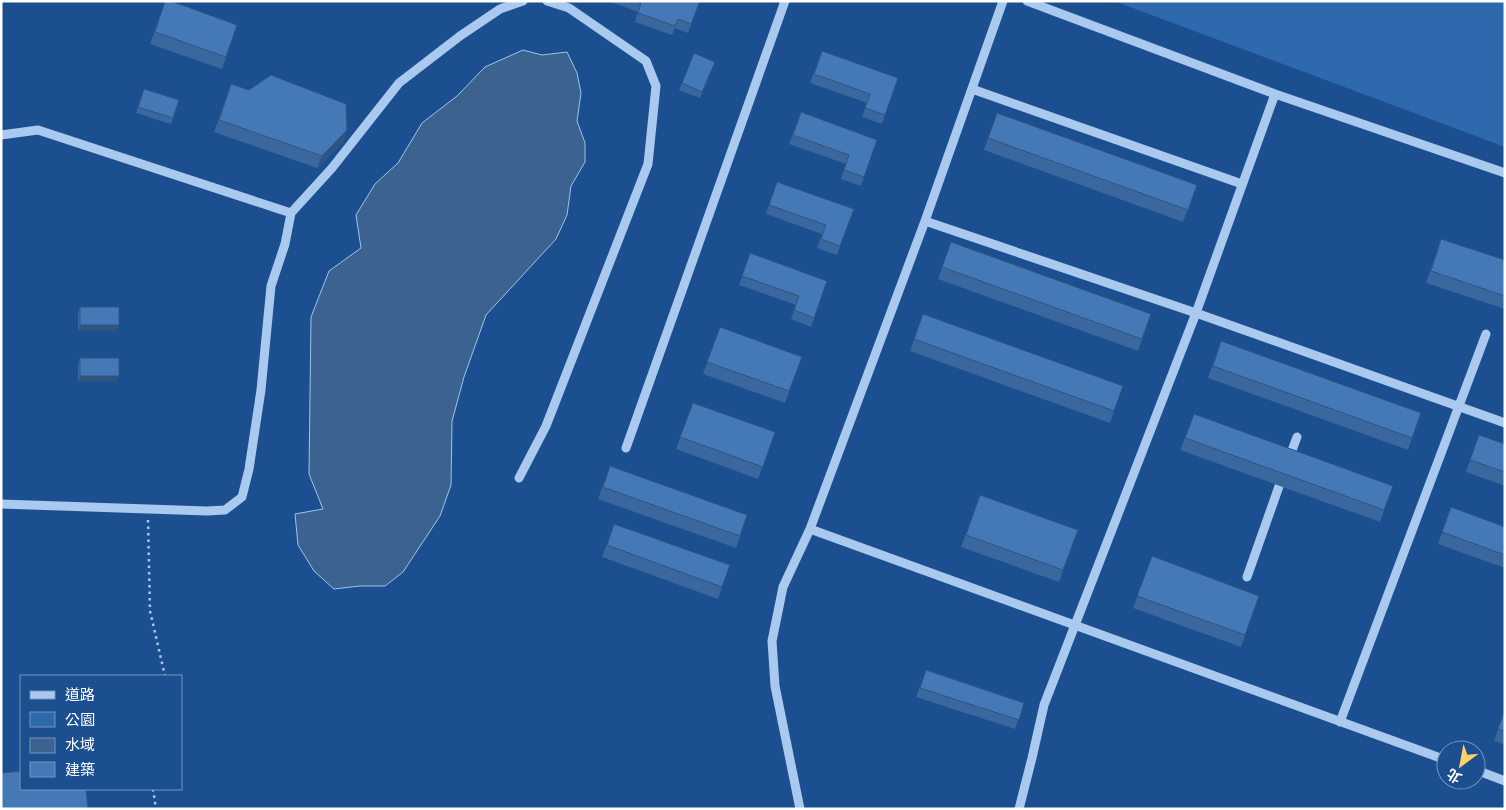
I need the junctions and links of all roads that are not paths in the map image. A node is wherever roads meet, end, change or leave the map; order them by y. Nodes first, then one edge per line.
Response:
1 (523, 1) edge
2 (547, 1) edge
3 (785, 1) edge
4 (1003, 1) edge
5 (1028, 1) edge
6 (972, 89) junction
7 (1275, 94) junction
8 (1, 135) edge
9 (1505, 173) edge
10 (1242, 184) junction
11 (291, 213) junction
12 (926, 221) junction
13 (1196, 313) junction
14 (1486, 334) dead end
15 (1459, 407) junction
16 (1505, 423) edge
17 (1296, 437) dead end
18 (626, 448) dead end
19 (519, 478) dead end
20 (1, 504) edge
21 (810, 529) junction
22 (1247, 577) dead end
23 (1075, 624) junction
24 (1340, 722) junction
25 (1436, 756) edge
26 (1486, 773) edge
27 (1505, 780) edge
28 (800, 809) edge
29 (1019, 809) edge

1 - 11 lane
2 - 19 lane
3 - 18 lane
4 - 6 lane
5 - 7 lane
6 - 10 lane
6 - 12 lane
7 - 9 lane
7 - 10 lane
8 - 11 lane
10 - 13 lane
11 - 20 lane
12 - 13 lane
12 - 21 lane
13 - 15 lane
13 - 23 lane
14 - 15 lane
15 - 16 lane
15 - 24 lane
17 - 22 lane
21 - 23 lane
21 - 28 lane
23 - 24 lane
23 - 29 lane
24 - 25 lane
26 - 27 lane

